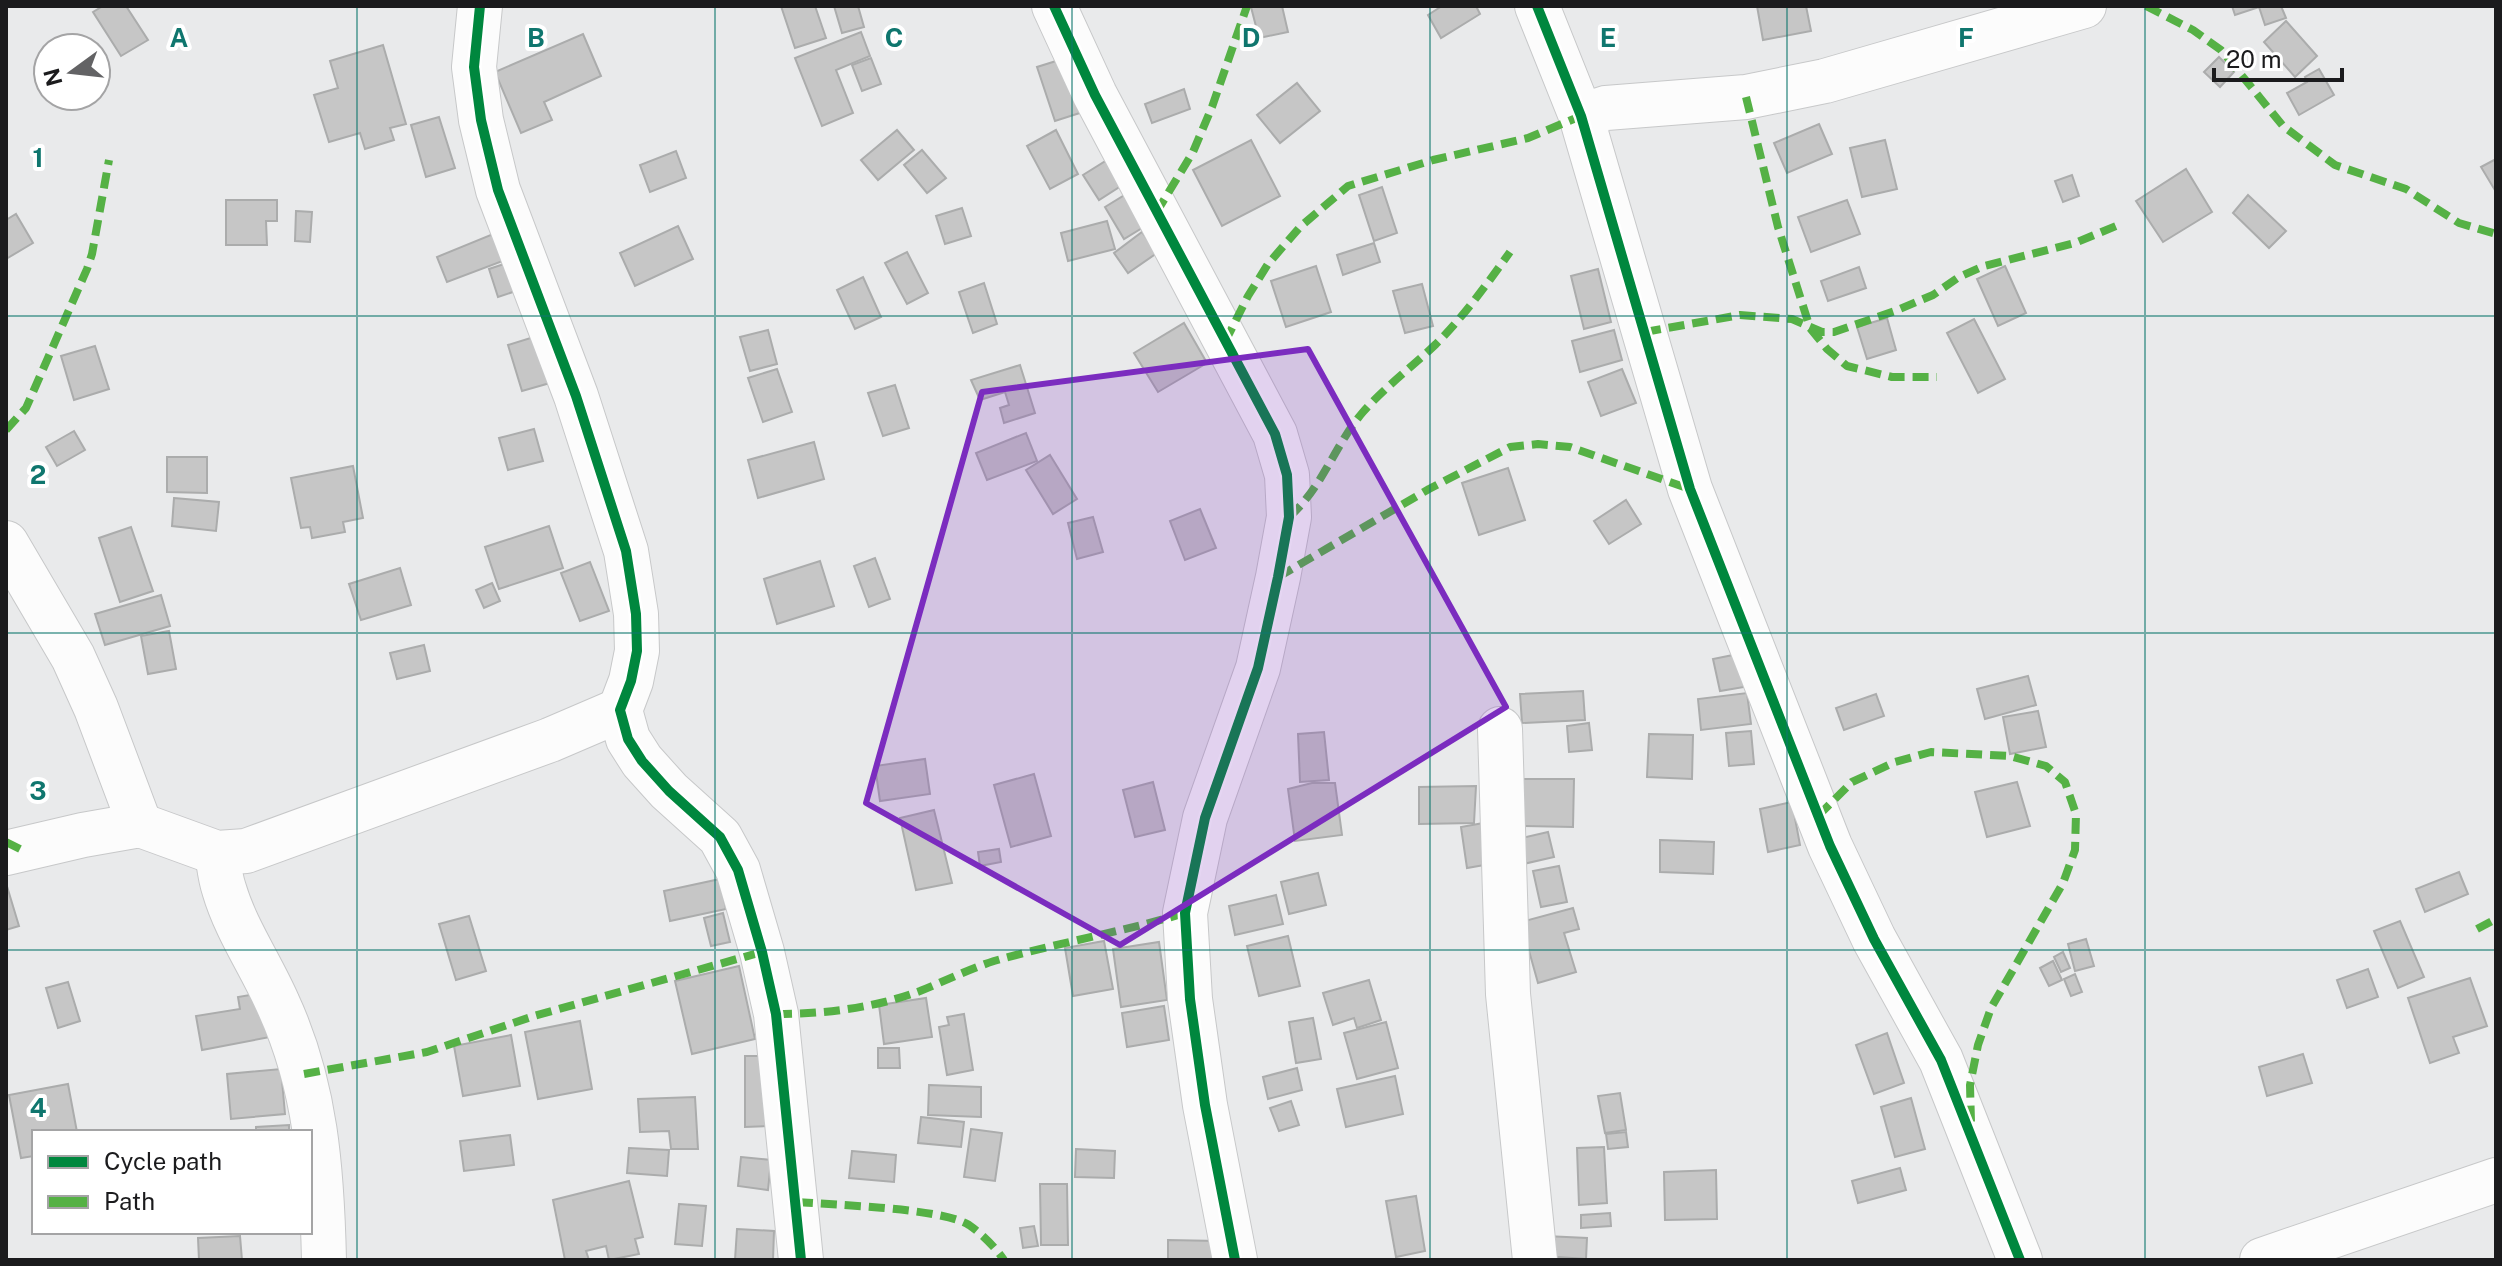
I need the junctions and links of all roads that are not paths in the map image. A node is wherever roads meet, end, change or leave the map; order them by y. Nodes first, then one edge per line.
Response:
1 (480, 6) edge
2 (1054, 6) edge
3 (1537, 6) edge
4 (2084, 6) edge
5 (1996, 18) edge
6 (1581, 116) junction
7 (6, 543) edge
8 (620, 710) junction
9 (1500, 729) dead end
10 (140, 825) junction
11 (6, 853) edge
12 (217, 853) junction
13 (2496, 1180) edge
14 (324, 1260) edge
15 (801, 1260) edge
16 (1235, 1260) edge
17 (1535, 1260) edge
18 (2020, 1260) edge
19 (2262, 1260) edge

1 - 8 street
2 - 16 street
3 - 6 street
4 - 5 street
5 - 6 street
6 - 18 street
7 - 10 street
8 - 12 street
8 - 15 street
9 - 17 street
10 - 11 street
10 - 12 street
12 - 14 street
13 - 19 street

